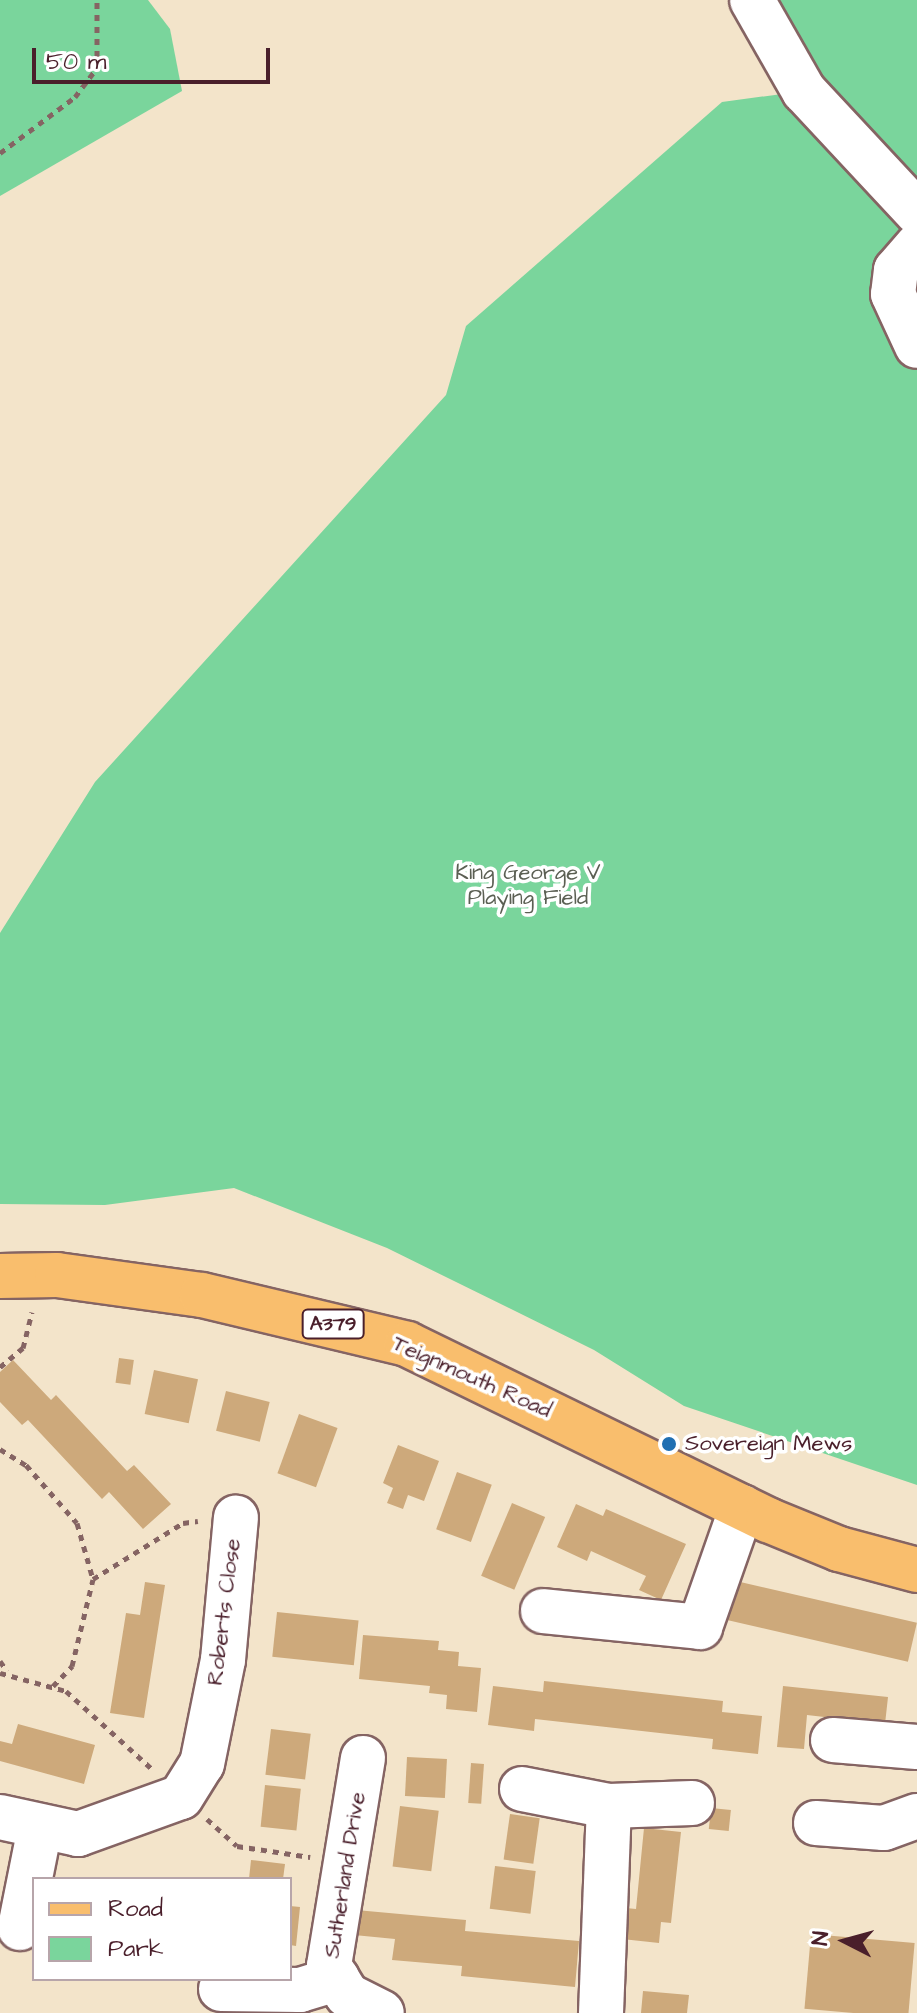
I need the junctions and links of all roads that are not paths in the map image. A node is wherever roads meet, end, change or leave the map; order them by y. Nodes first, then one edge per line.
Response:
1 (752, 0) edge
2 (917, 212) edge
3 (917, 246) edge
4 (917, 346) edge
5 (0, 1276) edge
6 (742, 1507) junction
7 (236, 1518) road end
8 (917, 1570) edge
9 (543, 1611) dead end
10 (833, 1740) dead end
11 (917, 1747) edge
12 (363, 1758) dead end
13 (522, 1789) dead end
14 (692, 1803) dead end
15 (609, 1806) junction
16 (917, 1816) edge
17 (20, 1822) edge
18 (816, 1823) dead end
19 (20, 1928) dead end
20 (337, 1979) junction
21 (221, 1989) dead end
22 (382, 2013) edge
23 (601, 2013) edge

1 - 2 street
3 - 4 street
5 - 6 main road, Teignmouth Road / A379
6 - 8 main road, Teignmouth Road / A379
6 - 9 street
7 - 17 street, Roberts Close
10 - 11 street
12 - 20 street, Sutherland Drive
13 - 15 street
14 - 15 street
15 - 23 street
16 - 18 street
17 - 19 street
20 - 21 street
20 - 22 street, Sutherland Drive

